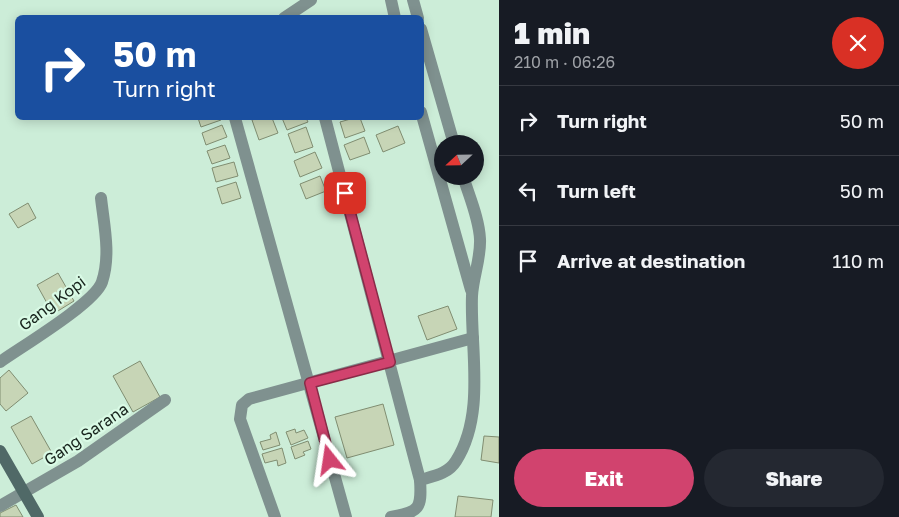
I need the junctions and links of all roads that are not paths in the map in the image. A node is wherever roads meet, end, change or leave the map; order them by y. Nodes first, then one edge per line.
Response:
1 (311, 0) edge
2 (391, 0) edge
3 (413, 0) edge
4 (297, 13) edge
5 (394, 15) edge
6 (417, 15) edge
7 (424, 39) edge
8 (236, 120) edge
9 (326, 120) edge
10 (423, 120) edge
11 (451, 135) edge
12 (466, 185) edge
13 (101, 198) dead end
14 (472, 295) junction
15 (473, 338) junction
16 (0, 362) edge
17 (390, 362) junction
18 (310, 383) junction
19 (164, 400) dead end
20 (0, 451) edge
21 (420, 480) junction
22 (24, 493) junction
23 (0, 506) edge
24 (38, 517) edge
25 (275, 517) edge
26 (346, 517) edge
27 (391, 517) edge

1 - 4 street
2 - 5 street
3 - 6 street
7 - 11 street
8 - 18 street
9 - 17 street
10 - 14 street
12 - 14 street
13 - 16 street, Gang Kopi
14 - 15 street
15 - 17 street
15 - 21 street
17 - 18 street
17 - 21 street
18 - 25 street
18 - 26 street
19 - 22 street, Gang Sarana
20 - 22 main road
21 - 27 street
22 - 23 street, Gang Sarana
22 - 24 main road

